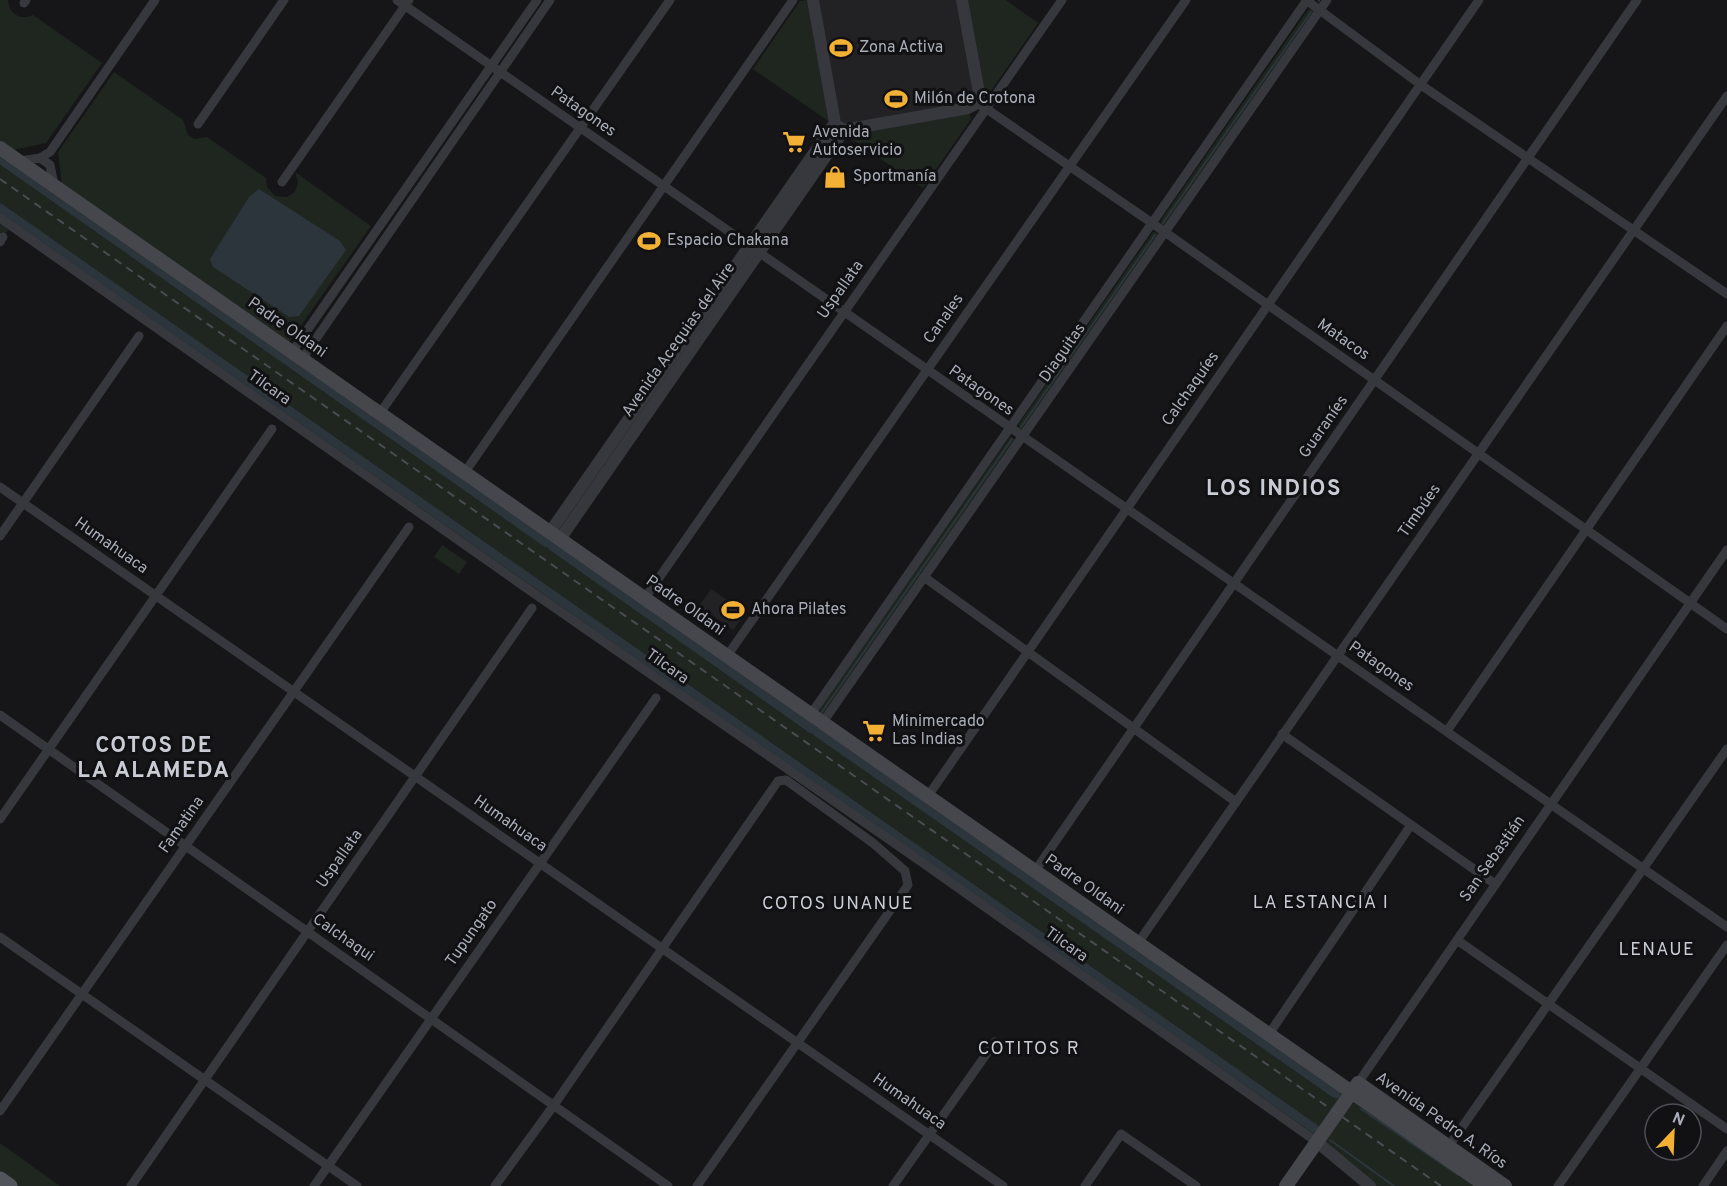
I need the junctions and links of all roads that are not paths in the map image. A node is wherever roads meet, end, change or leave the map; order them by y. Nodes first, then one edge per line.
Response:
1 (155, 0) edge
2 (284, 0) edge
3 (537, 0) edge
4 (550, 0) edge
5 (670, 0) edge
6 (793, 0) edge
7 (813, 0) edge
8 (962, 0) edge
9 (1062, 0) edge
10 (1186, 0) edge
11 (1307, 0) edge
12 (1328, 0) edge
13 (1479, 0) edge
14 (1636, 0) edge
15 (404, 2) edge
16 (1320, 11) junction
17 (496, 69) junction
18 (1421, 85) junction
19 (1727, 96) edge
20 (982, 106) junction
21 (198, 124) dead end
22 (840, 127) junction
23 (580, 128) junction
24 (0, 148) edge
25 (50, 152) junction
26 (40, 158) junction
27 (1528, 158) junction
28 (20, 162) junction
29 (50, 165) junction
30 (1069, 166) junction
31 (282, 182) dead end
32 (54, 185) junction
33 (663, 187) junction
34 (0, 218) edge
35 (1152, 223) junction
36 (1634, 230) junction
37 (1165, 232) junction
38 (754, 250) junction
39 (1727, 294) edge
40 (1268, 305) junction
41 (843, 313) junction
42 (1727, 326) edge
43 (139, 336) dead end
44 (297, 355) junction
45 (926, 371) junction
46 (1375, 381) junction
47 (380, 413) junction
48 (272, 429) dead end
49 (1009, 429) junction
50 (1022, 437) junction
51 (1478, 454) junction
52 (465, 472) junction
53 (0, 487) edge
54 (23, 503) junction
55 (1126, 510) junction
56 (409, 527) dead end
57 (1586, 530) junction
58 (555, 536) junction
59 (0, 537) edge
60 (1727, 550) edge
61 (924, 577) junction
62 (1235, 584) junction
63 (156, 596) junction
64 (645, 598) junction
65 (1690, 603) junction
66 (532, 608) dead end
67 (1727, 629) edge
68 (1028, 652) junction
69 (1338, 655) junction
70 (727, 656) junction
71 (294, 691) junction
72 (656, 698) dead end
73 (0, 714) edge
74 (817, 718) junction
75 (1134, 729) junction
76 (1447, 731) junction
77 (1282, 734) junction
78 (49, 749) junction
79 (1727, 749) edge
80 (416, 777) junction
81 (928, 796) junction
82 (1236, 802) junction
83 (1551, 804) junction
84 (0, 819) edge
85 (1411, 825) junction
86 (185, 847) junction
87 (539, 864) junction
88 (1643, 868) junction
89 (1035, 871) junction
90 (1495, 884) junction
91 (1727, 927) edge
92 (307, 932) junction
93 (0, 937) edge
94 (1457, 940) junction
95 (1138, 943) junction
96 (1727, 945) edge
97 (661, 948) junction
98 (82, 995) junction
99 (1548, 1004) junction
100 (432, 1018) junction
101 (1269, 1034) junction
102 (796, 1042) junction
103 (995, 1042) dead end
104 (1641, 1068) junction
105 (205, 1079) junction
106 (1355, 1087) junction
107 (554, 1105) junction
108 (0, 1111) edge
109 (1727, 1129) edge
110 (930, 1135) junction
111 (1317, 1142) junction
112 (1445, 1151) junction
113 (1727, 1151) edge
114 (328, 1166) junction
115 (0, 1179) edge
116 (10, 1186) edge
117 (131, 1186) edge
118 (314, 1186) edge
119 (357, 1186) edge
120 (495, 1186) edge
121 (668, 1186) edge
122 (697, 1186) edge
123 (893, 1186) edge
124 (1003, 1186) edge
125 (1085, 1186) edge
126 (1196, 1186) edge
127 (1286, 1186) edge
128 (1370, 1186) edge
129 (1486, 1186) edge
130 (1505, 1186) edge
131 (1558, 1186) edge
132 (1703, 1186) edge

1 - 25 street
2 - 21 street
3 - 17 street
4 - 17 street
5 - 23 street
6 - 33 street
7 - 22 street
8 - 20 street
9 - 20 street, Uspallata
10 - 30 street, Canales
11 - 16 street
11 - 35 street, Diaguitas
12 - 16 street, Diaguitas
13 - 18 street, Calchaquíes
14 - 27 street, Guaraníes
15 - 17 street, Patagones
15 - 31 street
16 - 18 street
16 - 37 street, Diaguitas
17 - 23 street, Patagones
17 - 44 street
18 - 27 street
18 - 40 street, Calchaquíes
19 - 36 street, Timbúes
20 - 22 street
20 - 30 street, Matacos
20 - 41 street, Uspallata
22 - 38 street, Avenida Acequias del Aire
23 - 33 street, Patagones
23 - 47 street
24 - 28 main road, Padre Oldani
25 - 26 street
25 - 29 street
26 - 28 street
26 - 29 street
27 - 36 street
27 - 46 street, Guaraníes
28 - 32 main road, Padre Oldani
29 - 32 street
30 - 35 street, Matacos
30 - 45 street, Canales
32 - 44 main road, Padre Oldani
33 - 38 street, Patagones
33 - 52 street
34 - 111 street, Tilcara
35 - 37 street, Matacos
35 - 49 street, Diaguitas
36 - 39 street
36 - 51 street, Timbúes
37 - 40 street, Matacos
37 - 50 street, Diaguitas
38 - 41 street, Patagones
38 - 58 street, Avenida Acequias del Aire
40 - 46 street, Matacos
40 - 55 street, Calchaquíes
41 - 45 street, Patagones
41 - 64 street, Uspallata
42 - 57 street
43 - 54 street
44 - 47 main road, Padre Oldani
45 - 49 street, Patagones
45 - 70 street, Canales
46 - 51 street, Matacos
46 - 62 street, Guaraníes
47 - 52 main road, Padre Oldani
48 - 63 street
49 - 50 street, Patagones
49 - 74 street, Diaguitas
50 - 55 street, Patagones
50 - 61 street, Diaguitas
51 - 57 street, Matacos
51 - 69 street, Timbúes
52 - 58 main road, Padre Oldani
53 - 54 street, Humahuaca
54 - 59 street
54 - 63 street, Humahuaca
55 - 62 street, Patagones
55 - 68 street, Calchaquíes
56 - 71 street, Famatina
57 - 65 street, Matacos
57 - 76 street
58 - 64 main road, Padre Oldani
60 - 65 street, San Sebastián
61 - 68 street
61 - 74 street, Diaguitas
62 - 69 street, Patagones
62 - 75 street, Guaraníes
63 - 71 street, Humahuaca
63 - 78 street
64 - 70 main road, Padre Oldani
65 - 67 street, Matacos
65 - 83 street, San Sebastián
66 - 80 street, Uspallata
68 - 75 street
68 - 81 street, Calchaquíes
69 - 76 street, Patagones
69 - 77 street, Timbúes
70 - 74 main road, Padre Oldani
71 - 80 street, Humahuaca
71 - 86 street, Famatina
72 - 87 street, Tupungato
73 - 78 street, Calchaqui
74 - 81 main road, Padre Oldani
75 - 82 street
75 - 89 street, Guaraníes
76 - 83 street, Patagones
77 - 82 street, Timbúes
77 - 85 street
78 - 84 street
78 - 86 street, Calchaqui
79 - 88 street
80 - 87 street, Humahuaca
80 - 92 street, Uspallata
81 - 89 main road, Padre Oldani
82 - 95 street, Timbúes
83 - 88 street, Patagones
83 - 90 street, San Sebastián
85 - 90 street
85 - 101 street
86 - 92 street, Calchaqui
86 - 98 street, Famatina
87 - 97 street, Humahuaca
87 - 100 street, Tupungato
88 - 91 street, Patagones
88 - 99 street
89 - 95 main road, Padre Oldani
90 - 94 street, San Sebastián
92 - 100 street, Calchaqui
92 - 105 street, Uspallata
93 - 98 street
94 - 99 street
94 - 106 street, San Sebastián
95 - 101 main road, Padre Oldani
96 - 104 street
97 - 102 street, Humahuaca
97 - 102 street
97 - 107 street
98 - 105 street
98 - 108 street, Famatina
99 - 104 street
99 - 112 street
100 - 107 street, Calchaqui
100 - 114 street, Tupungato
101 - 106 main road, Padre Oldani
102 - 110 street, Humahuaca
102 - 122 street
103 - 110 street
104 - 109 street
104 - 131 street
105 - 114 street
105 - 117 street, Uspallata
106 - 111 main road, San Sebastián
106 - 112 main road, Avenida Pedro A. Ríos
107 - 120 street
107 - 121 street, Calchaqui
110 - 123 street
110 - 124 street, Humahuaca
111 - 127 main road, San Sebastián
111 - 128 street
112 - 129 main road, Avenida Pedro A. Ríos
112 - 130 main road, Avenida Pedro A. Ríos
113 - 132 street
114 - 118 street, Tupungato
114 - 119 street
115 - 116 main road
125 - 126 street

